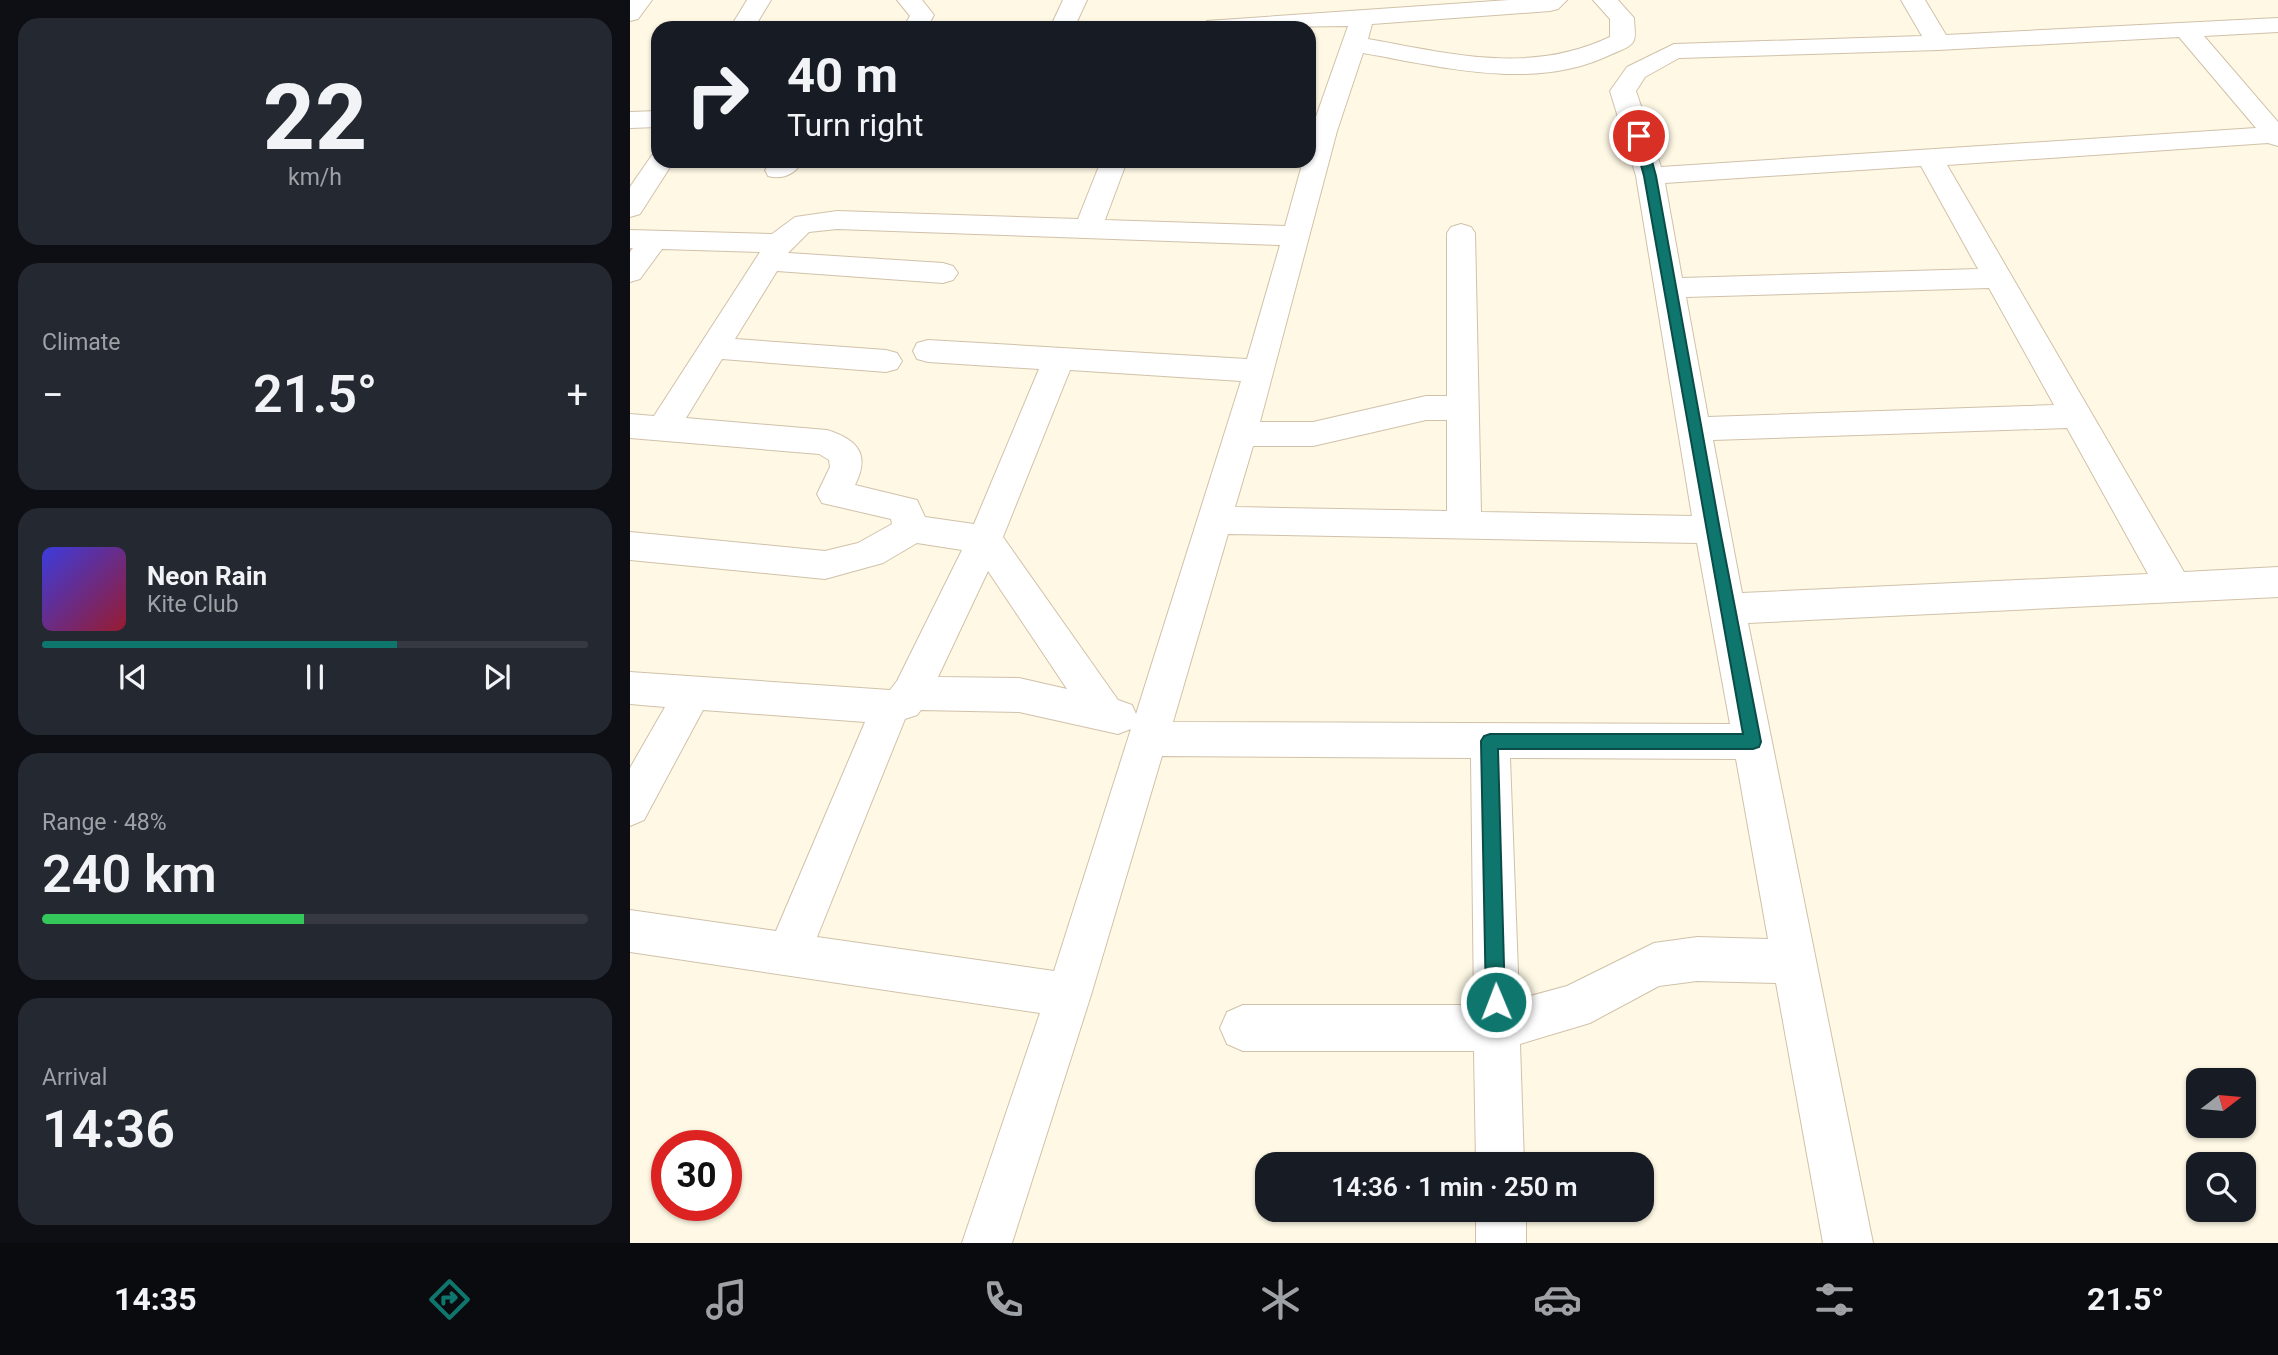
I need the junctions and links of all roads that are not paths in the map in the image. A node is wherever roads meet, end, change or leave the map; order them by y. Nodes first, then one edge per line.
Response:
1 (759, 0) edge
2 (909, 0) edge
3 (1075, 0) edge
4 (1226, 0) edge
5 (1555, 0) edge
6 (1612, 0) edge
7 (1913, 0) edge
8 (1363, 17) junction
9 (746, 21) edge
10 (919, 21) edge
11 (1065, 21) edge
12 (1217, 21) edge
13 (1303, 21) edge
14 (2278, 25) edge
15 (2186, 30) junction
16 (1622, 37) junction
17 (1938, 43) junction
18 (1354, 44) junction
19 (1674, 51) junction
20 (1592, 55) junction
21 (1623, 91) junction
22 (651, 119) edge
23 (630, 120) edge
24 (1316, 130) edge
25 (2277, 136) edge
26 (1929, 158) junction
27 (656, 168) edge
28 (1111, 168) edge
29 (1309, 168) edge
30 (1650, 176) junction
31 (630, 208) edge
32 (1088, 229) junction
33 (1461, 233) dead end
34 (1296, 236) junction
35 (642, 239) edge
36 (775, 252) junction
37 (630, 272) edge
38 (943, 272) dead end
39 (1998, 278) junction
40 (1670, 288) junction
41 (714, 348) junction
42 (928, 351) dead end
43 (1059, 359) junction
44 (886, 361) dead end
45 (1259, 371) junction
46 (1463, 408) junction
47 (2076, 416) junction
48 (647, 427) edge
49 (1694, 429) junction
50 (1240, 434) junction
51 (1214, 520) junction
52 (1464, 527) junction
53 (911, 529) junction
54 (1712, 530) junction
55 (985, 539) junction
56 (630, 546) edge
57 (2278, 582) edge
58 (2174, 587) junction
59 (1727, 608) junction
60 (630, 688) edge
61 (692, 694) junction
62 (901, 700) junction
63 (1105, 714) junction
64 (1150, 732) junction
65 (1490, 741) junction
66 (1753, 742) junction
67 (630, 807) edge
68 (630, 931) edge
69 (788, 954) junction
70 (1795, 961) junction
71 (1069, 995) junction
72 (1243, 1028) dead end
73 (1496, 1028) junction
74 (1500, 1152) edge
75 (1501, 1222) edge
76 (987, 1243) edge
77 (1501, 1243) edge
78 (1848, 1243) edge

1 - 9 street
2 - 10 street
3 - 11 street
4 - 12 street
5 - 8 street
6 - 16 street
7 - 17 street
8 - 13 street
8 - 18 street
14 - 15 street
15 - 17 street
15 - 25 street
16 - 19 street
16 - 20 street
17 - 19 street
18 - 20 street
18 - 24 street
19 - 21 street
20 - 21 street
21 - 30 street
22 - 23 street
25 - 26 street
26 - 30 street
26 - 39 street
27 - 31 street
28 - 32 street
29 - 34 street
30 - 40 street
32 - 34 street
32 - 36 street
33 - 46 street
34 - 45 street
35 - 36 street
35 - 37 street
36 - 38 street
36 - 41 street
39 - 40 street
39 - 47 street
40 - 49 street
41 - 44 street
41 - 48 street
42 - 43 street
43 - 45 street
43 - 55 street
45 - 50 street
46 - 50 street
46 - 52 street
47 - 49 street
47 - 58 street
48 - 53 street
49 - 54 street
50 - 51 street
51 - 52 street
51 - 64 street
52 - 54 street
53 - 55 street
53 - 56 street
54 - 59 street
55 - 62 street
55 - 63 street
57 - 58 street
58 - 59 street
59 - 66 street
60 - 61 street
61 - 62 street
61 - 67 street
62 - 63 street
62 - 69 street
63 - 64 street
64 - 65 street
64 - 71 street
65 - 66 street
65 - 73 street
66 - 70 street
68 - 69 street
69 - 71 street
70 - 73 street
70 - 78 street
71 - 76 street
72 - 73 street
73 - 74 street
75 - 77 street

